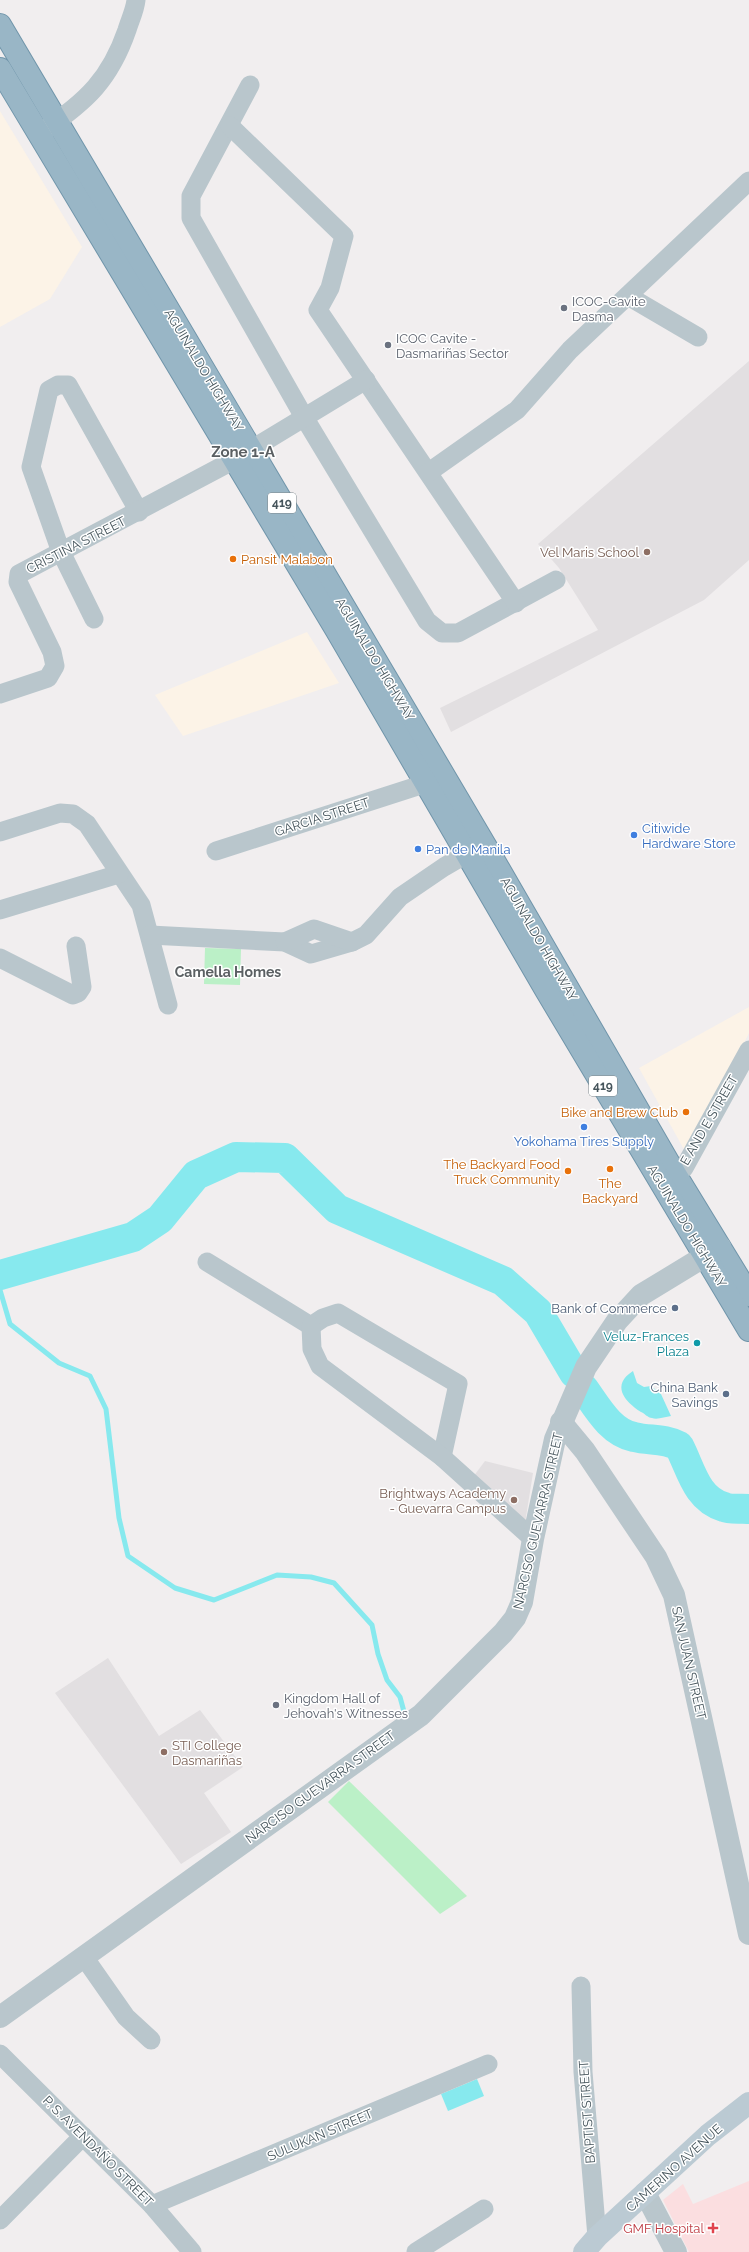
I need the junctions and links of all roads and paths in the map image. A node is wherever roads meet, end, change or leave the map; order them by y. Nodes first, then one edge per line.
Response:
1 (136, 0) edge
2 (0, 25) edge
3 (0, 69) edge
4 (250, 86) dead end
5 (230, 126) junction
6 (47, 127) junction
7 (749, 181) edge
8 (628, 296) junction
9 (698, 337) dead end
10 (366, 380) junction
11 (304, 417) junction
12 (243, 455) junction
13 (429, 472) junction
14 (140, 512) junction
15 (61, 552) junction
16 (556, 580) dead end
17 (516, 603) junction
18 (94, 619) dead end
19 (0, 694) edge
20 (427, 784) junction
21 (0, 832) edge
22 (477, 850) junction
23 (216, 851) dead end
24 (119, 874) junction
25 (0, 910) edge
26 (150, 934) junction
27 (76, 946) dead end
28 (0, 958) edge
29 (168, 1005) dead end
30 (749, 1050) edge
31 (668, 1178) junction
32 (713, 1251) junction
33 (207, 1262) dead end
34 (749, 1295) edge
35 (311, 1326) junction
36 (749, 1330) edge
37 (561, 1422) junction
38 (442, 1458) junction
39 (533, 1539) junction
40 (749, 1934) edge
41 (84, 1957) junction
42 (581, 1986) dead end
43 (0, 2017) edge
44 (151, 2040) dead end
45 (0, 2054) edge
46 (488, 2064) dead end
47 (749, 2103) edge
48 (83, 2136) junction
49 (645, 2193) junction
50 (152, 2205) junction
51 (484, 2209) dead end
52 (0, 2220) edge
53 (590, 2244) edge
54 (192, 2252) edge
55 (416, 2252) edge
56 (676, 2252) edge

1 - 6 street
2 - 6 highway, AGUINALDO HIGHWAY / 419
3 - 6 highway, AGUINALDO HIGHWAY / 419
4 - 5 street
5 - 10 street
5 - 11 street
6 - 12 highway, AGUINALDO HIGHWAY / 419
7 - 8 street
8 - 9 street
8 - 13 street
10 - 11 street, CRISTINA STREET
10 - 13 street
11 - 12 street, CRISTINA STREET
11 - 17 street
12 - 14 street, CRISTINA STREET
12 - 20 highway, AGUINALDO HIGHWAY / 419
12 - 22 highway, AGUINALDO HIGHWAY / 419
13 - 17 street
14 - 15 street, CRISTINA STREET
14 - 15 street
15 - 18 street
15 - 19 street, CRISTINA STREET
16 - 17 street
20 - 22 highway, AGUINALDO HIGHWAY / 419
20 - 23 street, GARCIA STREET
21 - 24 street
22 - 26 street
22 - 31 highway, AGUINALDO HIGHWAY / 419
24 - 25 street
24 - 26 street
26 - 29 street
27 - 28 street
30 - 31 street, E AND E STREET
31 - 32 highway, AGUINALDO HIGHWAY / 419
32 - 34 highway, AGUINALDO HIGHWAY / 419
32 - 36 highway, AGUINALDO HIGHWAY / 419
32 - 37 street, NARCISO GUEVARRA STREET
33 - 35 street
35 - 38 street
35 - 38 street
37 - 39 street, NARCISO GUEVARRA STREET
37 - 40 street, SAN JUAN STREET
38 - 39 street
39 - 41 street, NARCISO GUEVARRA STREET
41 - 43 street, NARCISO GUEVARRA STREET
41 - 44 street
42 - 53 street, BAPTIST STREET
45 - 48 street, P. S. AVENDAÑO STREET
46 - 50 street, SULUKAN STREET
47 - 49 main road, CAMERINO AVENUE
48 - 50 street, P. S. AVENDAÑO STREET
48 - 52 street
49 - 53 main road, CAMERINO AVENUE
49 - 56 street
50 - 54 street, P. S. AVENDAÑO STREET
51 - 55 street

